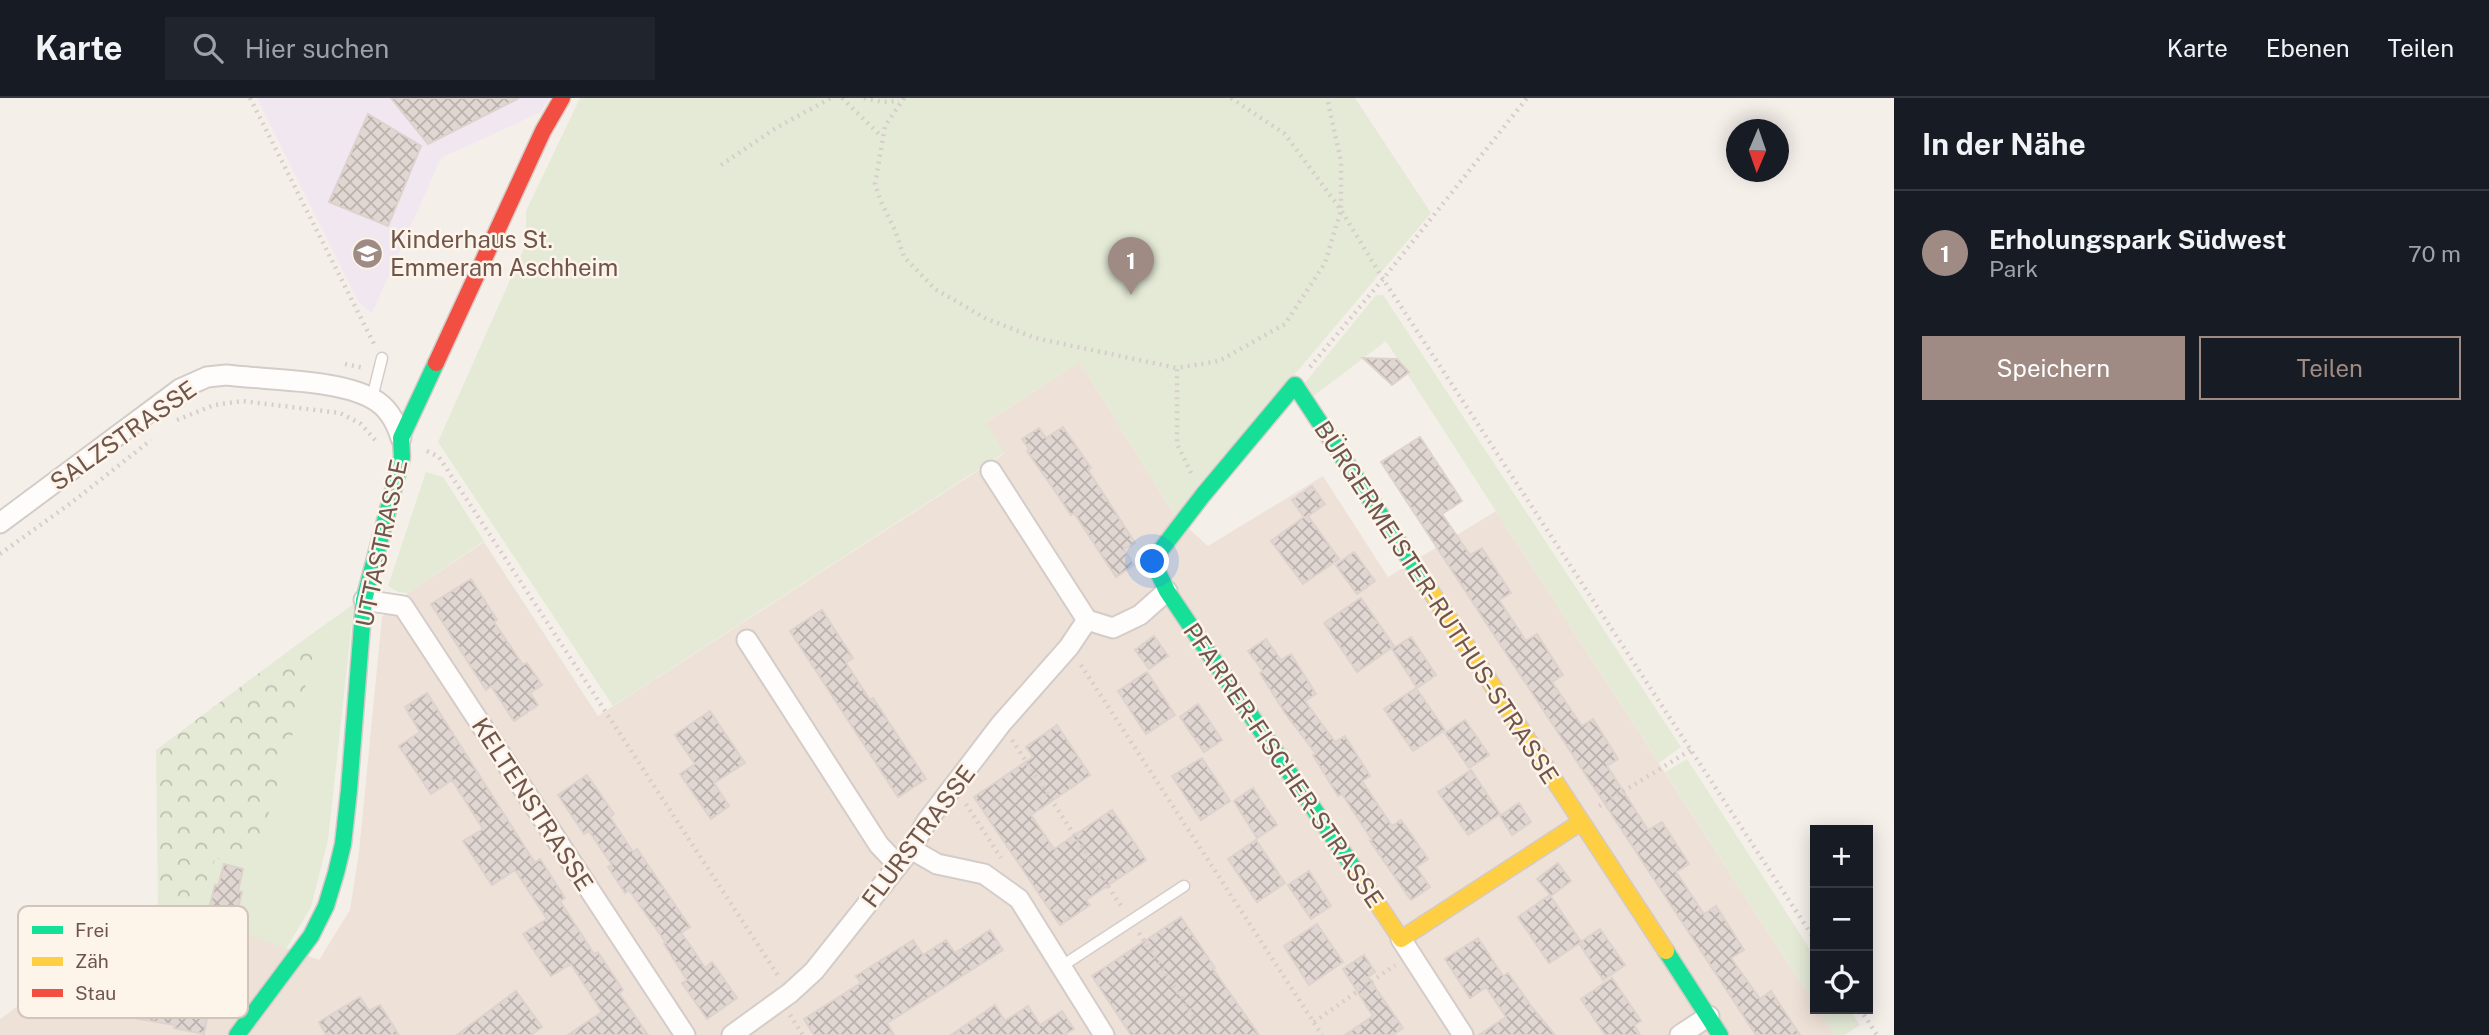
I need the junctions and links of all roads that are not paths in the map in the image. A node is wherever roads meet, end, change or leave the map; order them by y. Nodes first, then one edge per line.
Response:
1 (562, 98) edge
2 (382, 358) dead end
3 (372, 398) junction
4 (402, 447) junction
5 (991, 471) dead end
6 (0, 523) edge
7 (1167, 591) junction
8 (364, 600) junction
9 (1087, 620) junction
10 (747, 640) dead end
11 (1580, 820) junction
12 (911, 849) junction
13 (898, 865) junction
14 (1184, 886) dead end
15 (1406, 947) junction
16 (1062, 966) junction
17 (1709, 1017) junction
18 (237, 1035) edge
19 (685, 1035) edge
20 (732, 1035) edge
21 (1104, 1035) edge
22 (1464, 1035) edge
23 (1680, 1035) edge
24 (1720, 1035) edge

1 - 4 street, UTTASTRASSE
2 - 3 lane
3 - 4 street
3 - 6 street, SALZSTRASSE
4 - 8 street, UTTASTRASSE
5 - 9 street
7 - 9 street
7 - 11 street, BÜRGERMEISTER-RUTHUS-STRASSE
7 - 15 street, PFARRER-FISCHER-STRASSE
8 - 18 street, UTTASTRASSE
8 - 19 street, KELTENSTRASSE
9 - 12 street, FLURSTRASSE
10 - 13 street
11 - 15 street
11 - 17 street, BÜRGERMEISTER-RUTHUS-STRASSE
12 - 13 street, FLURSTRASSE
12 - 16 street
13 - 20 street, FLURSTRASSE
14 - 16 lane
15 - 22 street, PFARRER-FISCHER-STRASSE
16 - 21 street
17 - 23 street
17 - 24 street, BÜRGERMEISTER-RUTHUS-STRASSE

